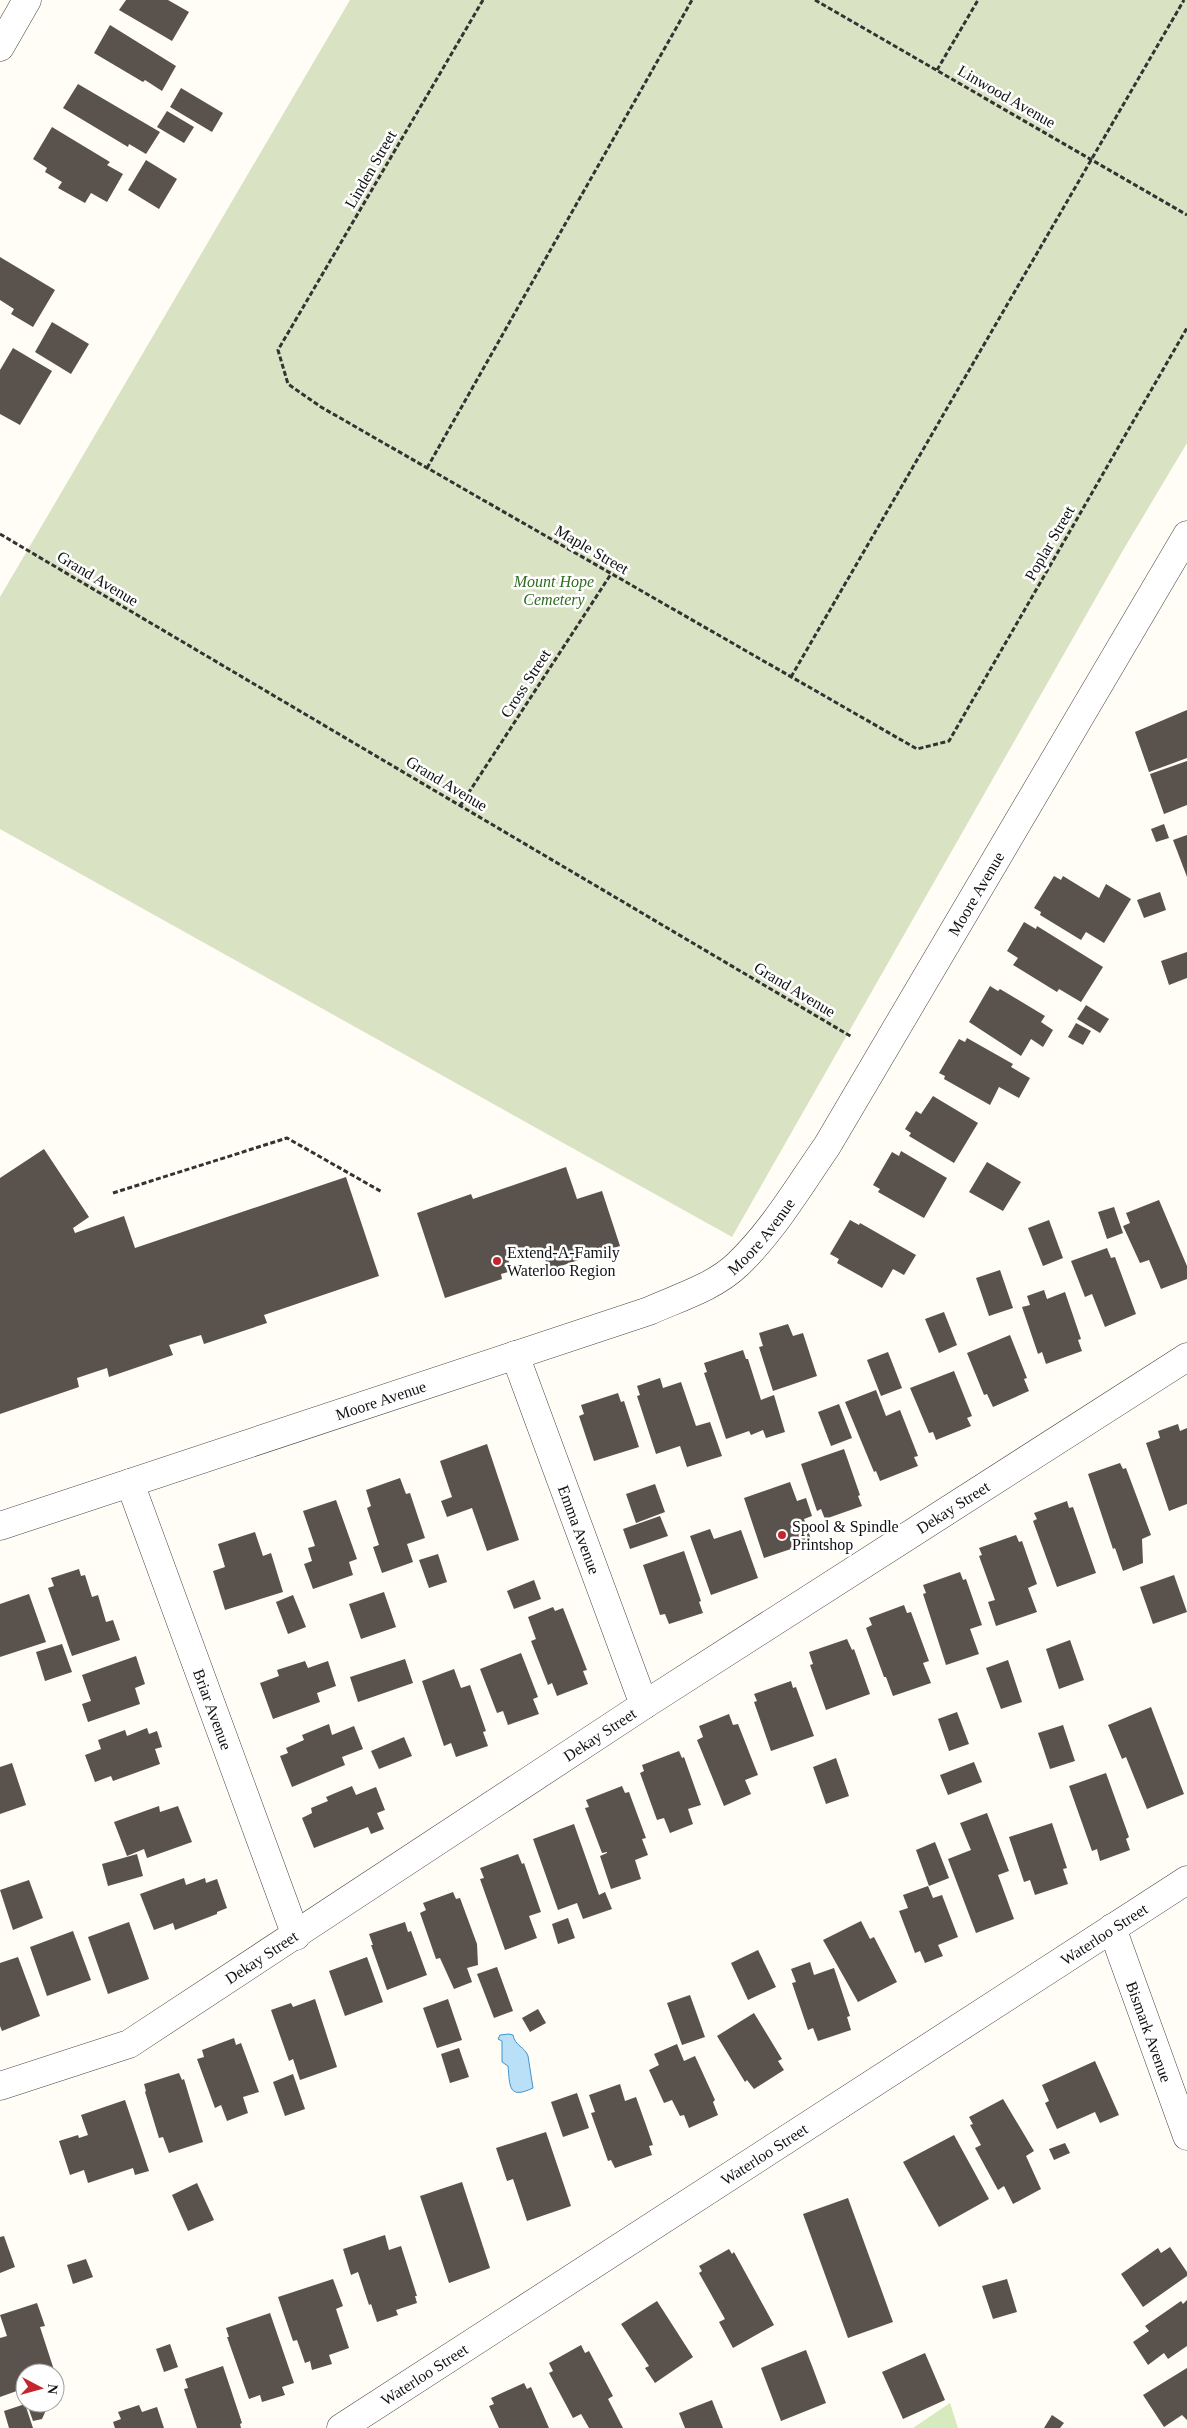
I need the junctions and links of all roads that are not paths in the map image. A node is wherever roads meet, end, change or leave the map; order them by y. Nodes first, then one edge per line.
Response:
1 (26, 0) edge
2 (0, 47) edge
3 (1187, 535) edge
4 (515, 1356) junction
5 (1187, 1357) edge
6 (130, 1483) junction
7 (0, 1526) edge
8 (644, 1705) junction
9 (1187, 1880) edge
10 (1112, 1928) junction
11 (296, 1936) junction
12 (0, 2086) edge
13 (1187, 2136) edge
14 (341, 2428) edge

1 - 2 street
3 - 4 street, Moore Avenue
4 - 6 street, Moore Avenue
4 - 8 street, Emma Avenue
5 - 8 street, Dekay Street
6 - 7 street, Moore Avenue
6 - 11 street, Briar Avenue
8 - 11 street, Dekay Street
9 - 10 street, Waterloo Street
10 - 13 street, Bismark Avenue
10 - 14 street, Waterloo Street
11 - 12 street, Dekay Street

